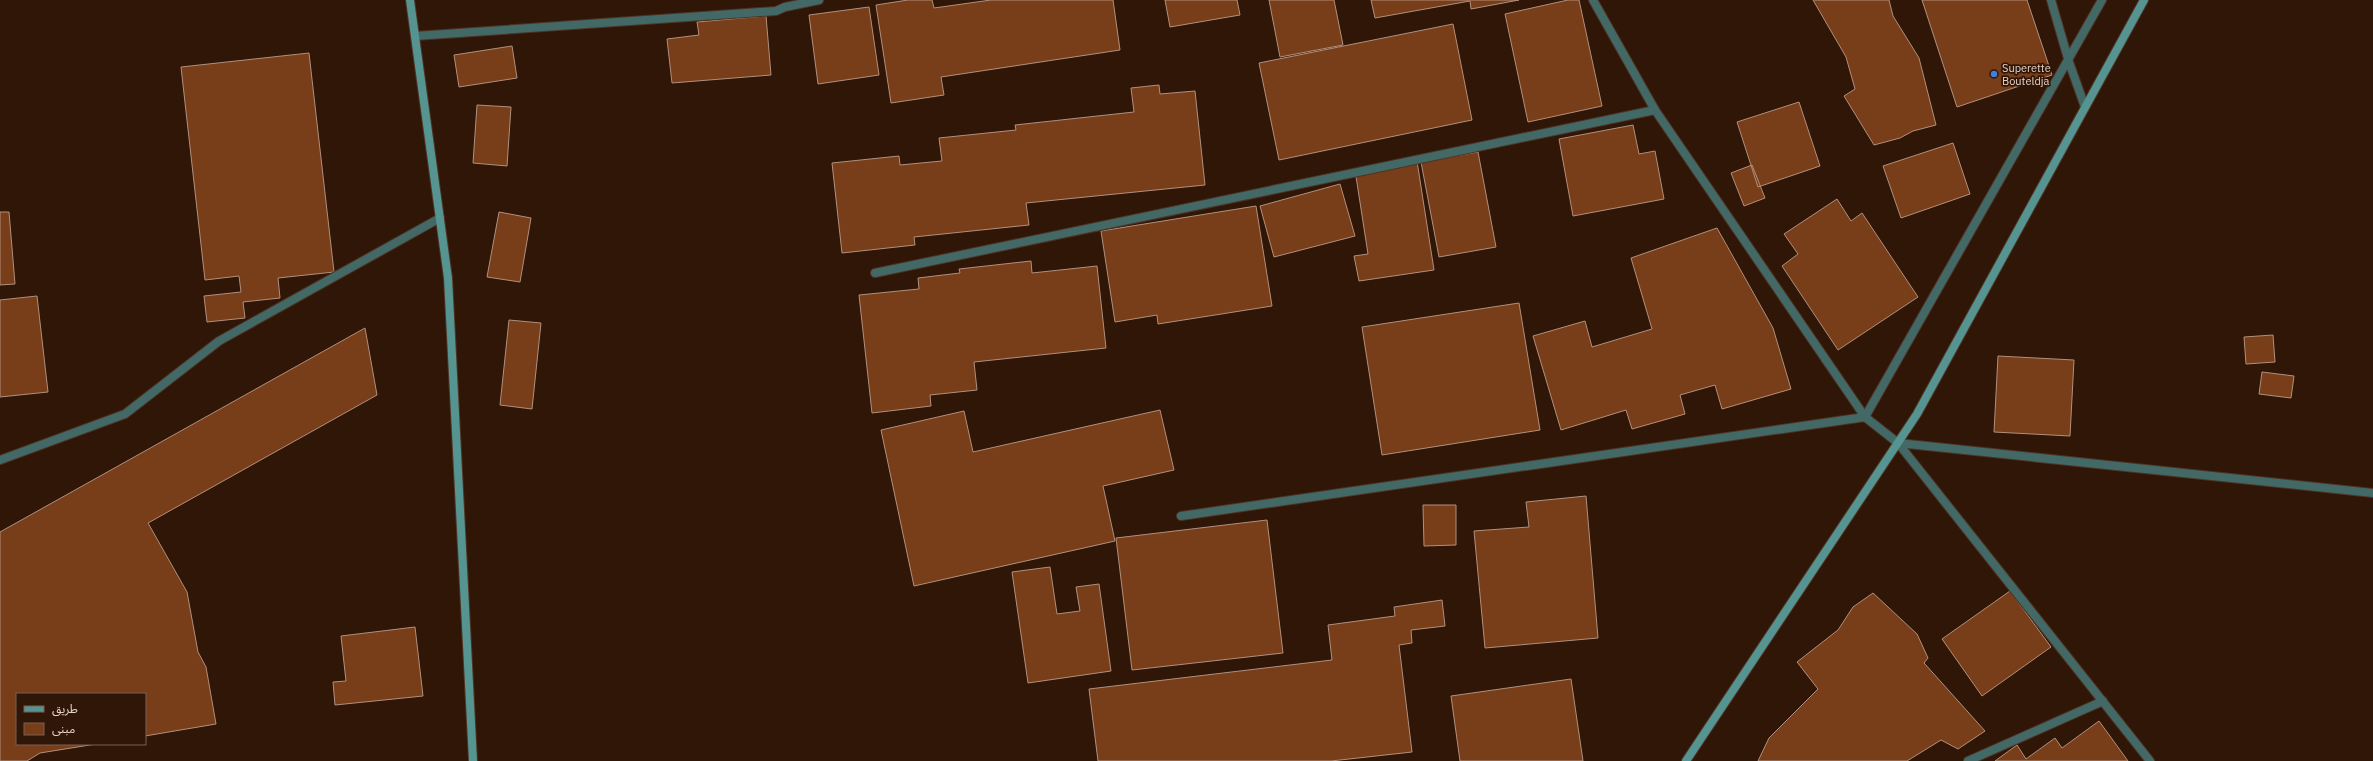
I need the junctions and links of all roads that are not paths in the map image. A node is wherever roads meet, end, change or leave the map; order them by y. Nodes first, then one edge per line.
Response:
1 (410, 0) edge
2 (819, 0) edge
3 (1593, 0) edge
4 (2051, 0) edge
5 (2102, 0) edge
6 (2144, 0) edge
7 (415, 36) junction
8 (2069, 62) junction
9 (2085, 107) junction
10 (1655, 110) junction
11 (440, 218) junction
12 (875, 273) dead end
13 (1865, 417) junction
14 (1898, 443) junction
15 (0, 460) edge
16 (2373, 493) edge
17 (1181, 516) dead end
18 (2103, 701) junction
19 (473, 761) edge
20 (1686, 761) edge
21 (1968, 761) edge
22 (2150, 761) edge

1 - 7 main road
2 - 7 street
3 - 10 street
4 - 8 street
5 - 8 street
6 - 9 main road
7 - 11 main road
8 - 9 street
8 - 13 street
9 - 14 main road
10 - 12 street
10 - 13 street
11 - 15 street
11 - 19 main road
13 - 14 street
13 - 17 street
14 - 16 street
14 - 18 street
14 - 20 main road
18 - 21 street
18 - 22 street

